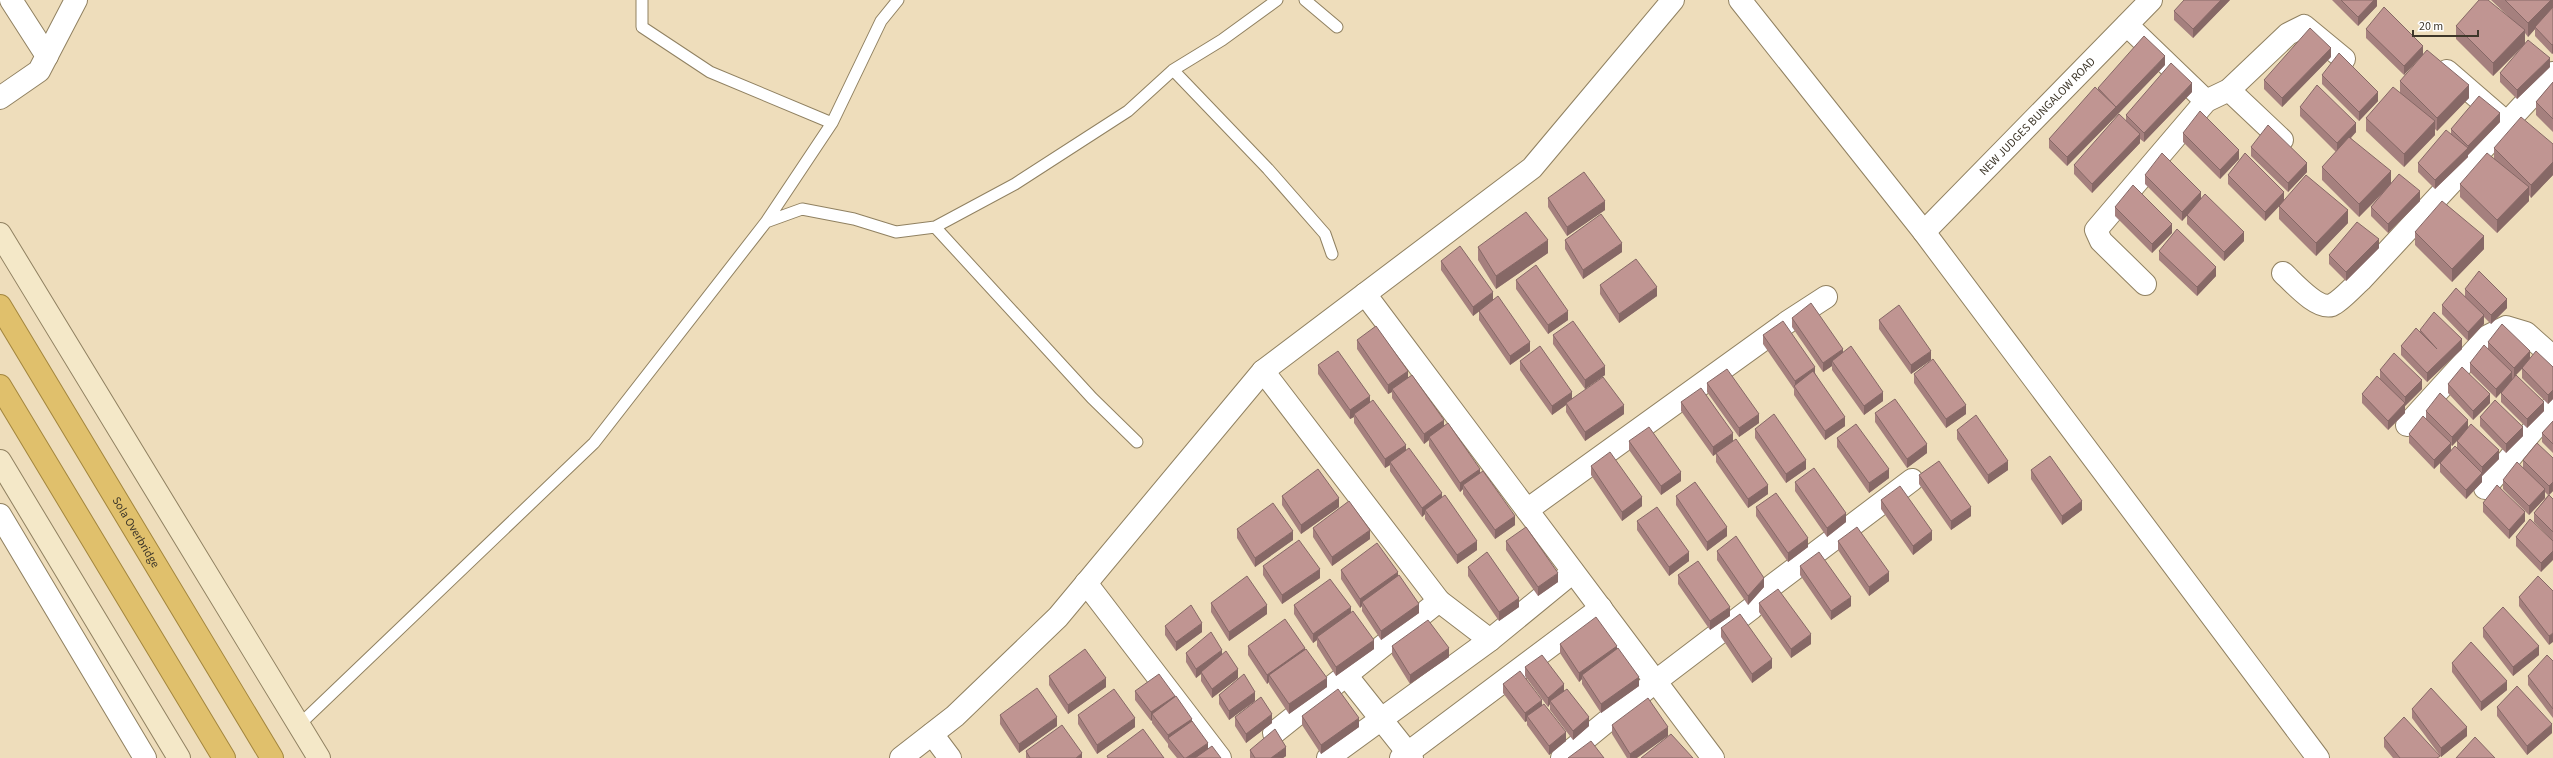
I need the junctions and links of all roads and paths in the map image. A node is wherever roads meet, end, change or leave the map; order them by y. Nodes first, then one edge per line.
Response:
1 (12, 0) edge
2 (76, 0) edge
3 (642, 0) edge
4 (898, 0) edge
5 (1277, 0) edge
6 (1305, 0) edge
7 (1673, 0) edge
8 (1740, 0) edge
9 (2152, 0) edge
10 (2127, 25) junction
11 (1337, 27) dead end
12 (47, 56) junction
13 (2344, 59) edge
14 (2445, 69) edge
15 (1173, 70) junction
16 (2553, 73) edge
17 (2229, 90) junction
18 (0, 98) edge
19 (2206, 101) junction
20 (832, 123) junction
21 (2508, 124) junction
22 (2282, 140) edge
23 (766, 222) junction
24 (935, 227) junction
25 (1924, 232) junction
26 (0, 234) edge
27 (1332, 254) dead end
28 (2283, 273) dead end
29 (2145, 284) dead end
30 (1365, 294) junction
31 (1826, 297) dead end
32 (0, 306) edge
33 (2553, 357) edge
34 (1263, 371) junction
35 (0, 386) edge
36 (2553, 406) edge
37 (2407, 425) dead end
38 (1137, 442) dead end
39 (0, 461) edge
40 (1912, 480) dead end
41 (2485, 488) dead end
42 (1527, 510) junction
43 (0, 515) edge
44 (1573, 572) junction
45 (1086, 583) junction
46 (1439, 600) junction
47 (1600, 608) junction
48 (1490, 640) junction
49 (1346, 675) junction
50 (1656, 681) junction
51 (1381, 719) junction
52 (300, 726) junction
53 (1274, 733) edge
54 (932, 734) junction
55 (1407, 756) edge
56 (145, 758) edge
57 (179, 758) edge
58 (224, 758) edge
59 (272, 758) edge
60 (319, 758) edge
61 (901, 758) edge
62 (950, 758) edge
63 (1220, 758) edge
64 (1328, 758) edge
65 (1562, 758) edge
66 (1713, 758) edge
67 (2318, 758) edge

1 - 12 street
2 - 12 street
3 - 20 lane
4 - 20 lane
5 - 15 lane
6 - 11 lane
7 - 30 street
8 - 25 street
9 - 10 street, NEW JUDGES BUNGALOW ROAD
10 - 19 street
10 - 25 street, NEW JUDGES BUNGALOW ROAD
12 - 18 street
13 - 17 street
14 - 21 street
15 - 24 lane
15 - 27 lane
16 - 21 street
17 - 19 street
17 - 22 street
19 - 29 street
20 - 23 lane
21 - 28 street
23 - 24 lane
23 - 52 lane
24 - 38 lane
25 - 67 street
26 - 52 main road
30 - 34 street
30 - 42 street
31 - 42 street
32 - 59 highway, Sola Overbridge
33 - 37 street
34 - 45 street
34 - 46 street
35 - 58 highway
36 - 41 street
39 - 57 main road
40 - 50 street
42 - 44 street
43 - 56 street
44 - 47 street
44 - 48 street
45 - 54 street
45 - 63 street
46 - 48 street
46 - 49 street
47 - 50 street
47 - 55 street
48 - 51 street
49 - 51 street
49 - 53 street
50 - 65 street
50 - 66 street
51 - 55 street
51 - 64 street
52 - 60 main road
54 - 61 street
54 - 62 street

